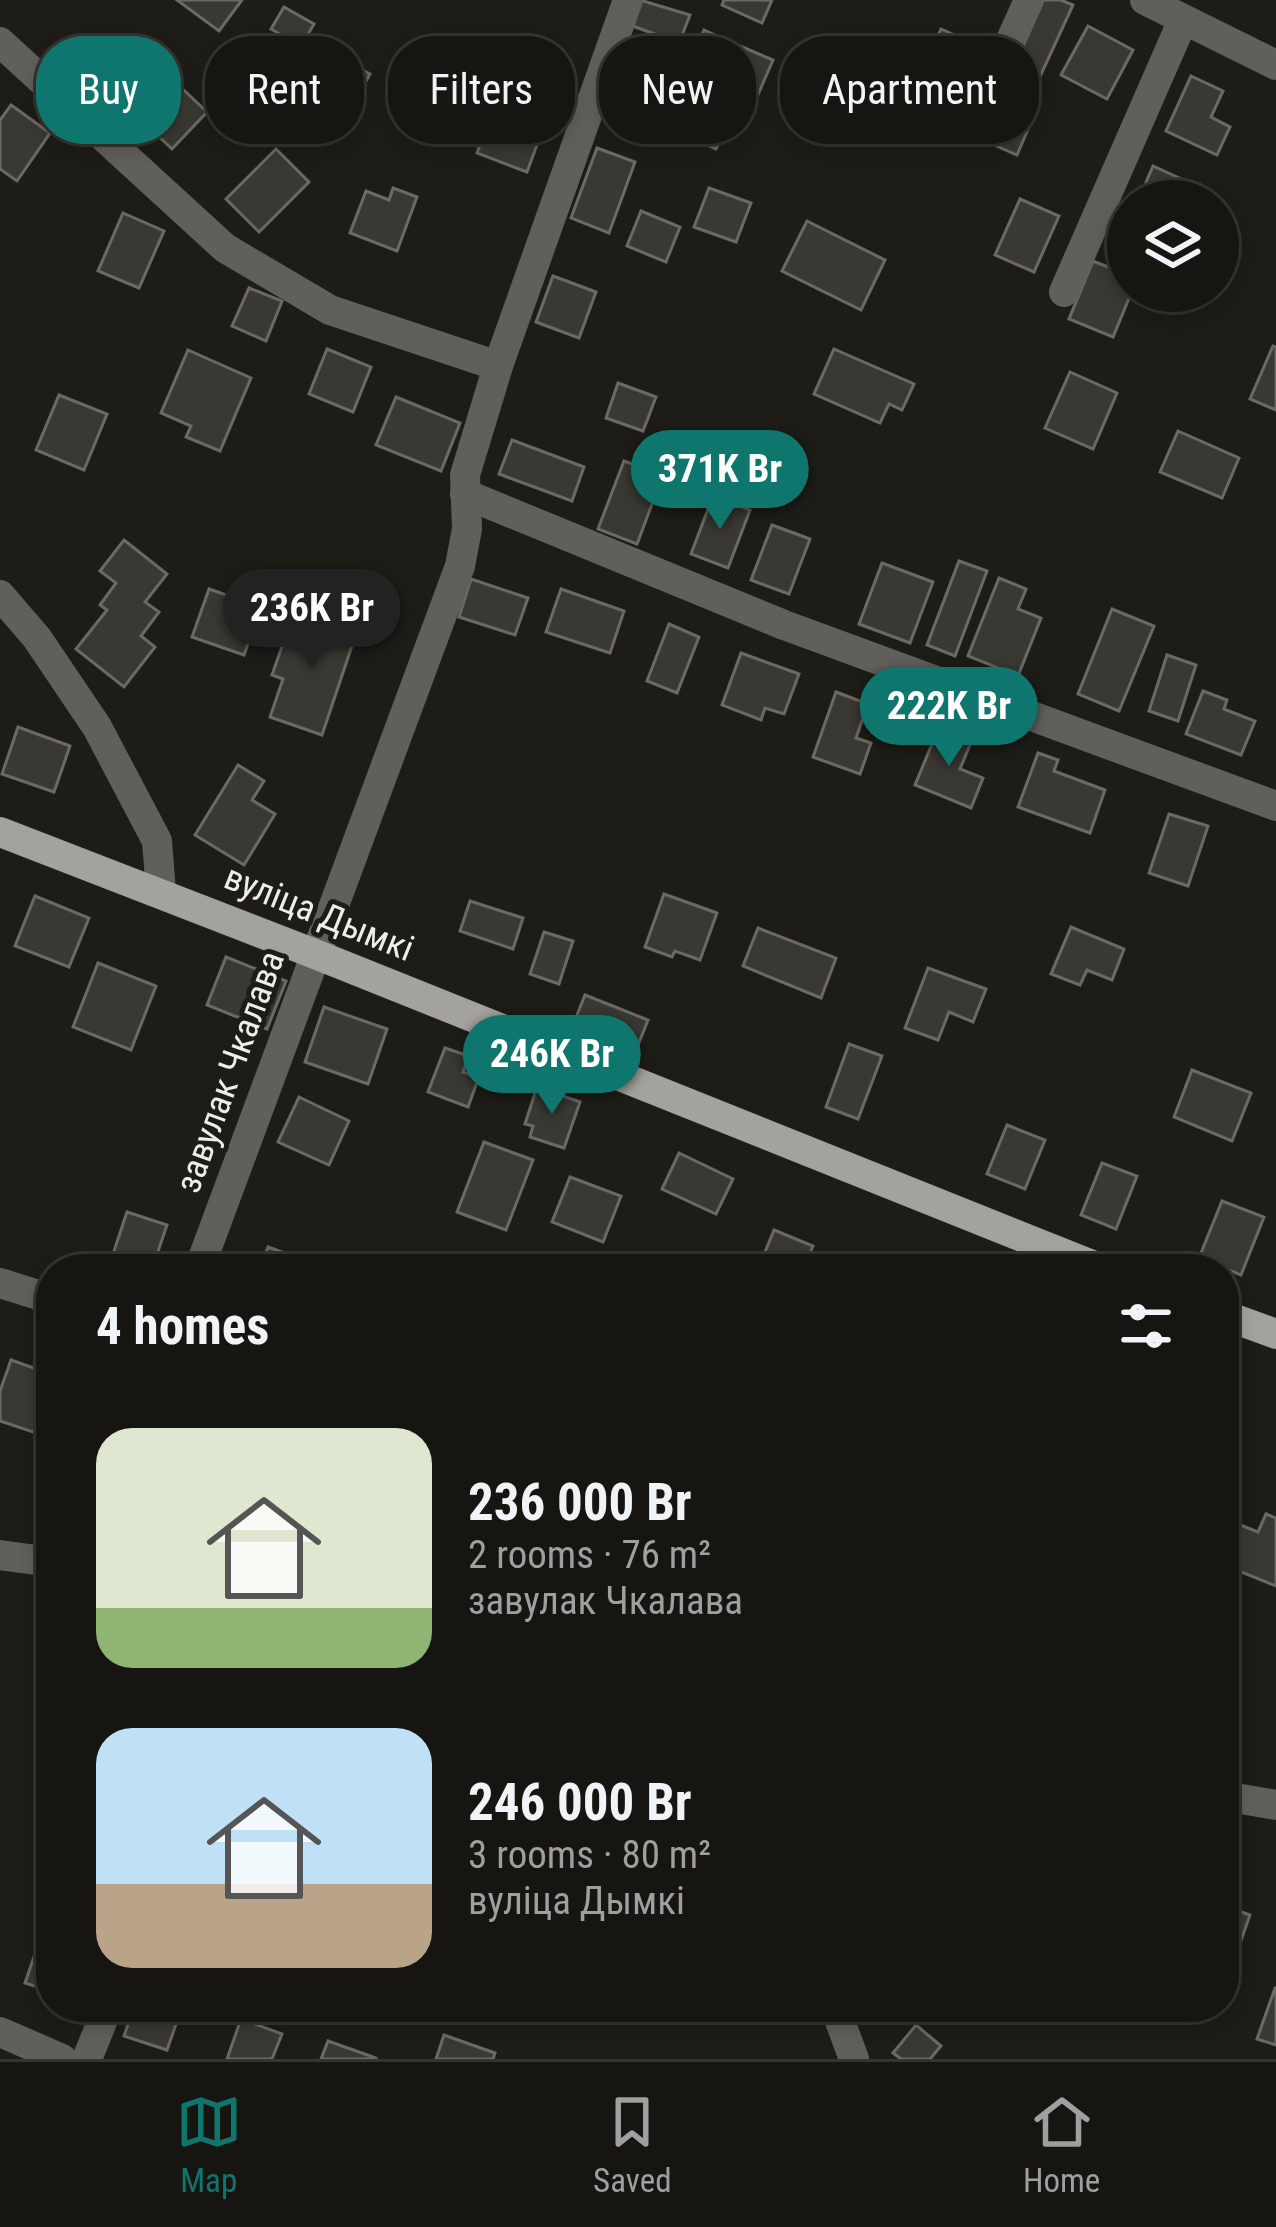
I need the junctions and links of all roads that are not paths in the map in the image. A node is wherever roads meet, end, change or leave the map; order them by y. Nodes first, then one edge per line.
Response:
1 (628, 0) edge
2 (1029, 0) edge
3 (1145, 0) edge
4 (1183, 20) junction
5 (1013, 36) edge
6 (0, 42) edge
7 (1276, 65) edge
8 (1064, 292) dead end
9 (498, 366) junction
10 (464, 494) junction
11 (0, 595) edge
12 (1276, 806) edge
13 (0, 832) edge
14 (160, 892) junction
15 (315, 953) junction
16 (205, 1254) edge
17 (1053, 1254) edge
18 (0, 1283) edge
19 (36, 1294) edge
20 (1239, 1320) edge
21 (1276, 1334) edge
22 (0, 1555) edge
23 (36, 1556) edge
24 (1239, 1799) edge
25 (1276, 1805) edge
26 (102, 2022) edge
27 (841, 2022) edge
28 (0, 2032) edge
29 (62, 2059) edge
30 (87, 2059) edge
31 (854, 2059) edge

1 - 9 street
2 - 5 street
3 - 4 street
4 - 7 street
4 - 8 street
6 - 9 street
9 - 10 street, завулак Чкалава
10 - 12 street
10 - 15 street, завулак Чкалава
11 - 14 street
13 - 14 main road, вуліца Дымкі
14 - 15 main road, вуліца Дымкі
15 - 16 street, завулак Чкалава
15 - 17 main road, вуліца Дымкі
18 - 19 street
20 - 21 main road
22 - 23 street
24 - 25 street
26 - 30 street
27 - 31 street
28 - 29 street

